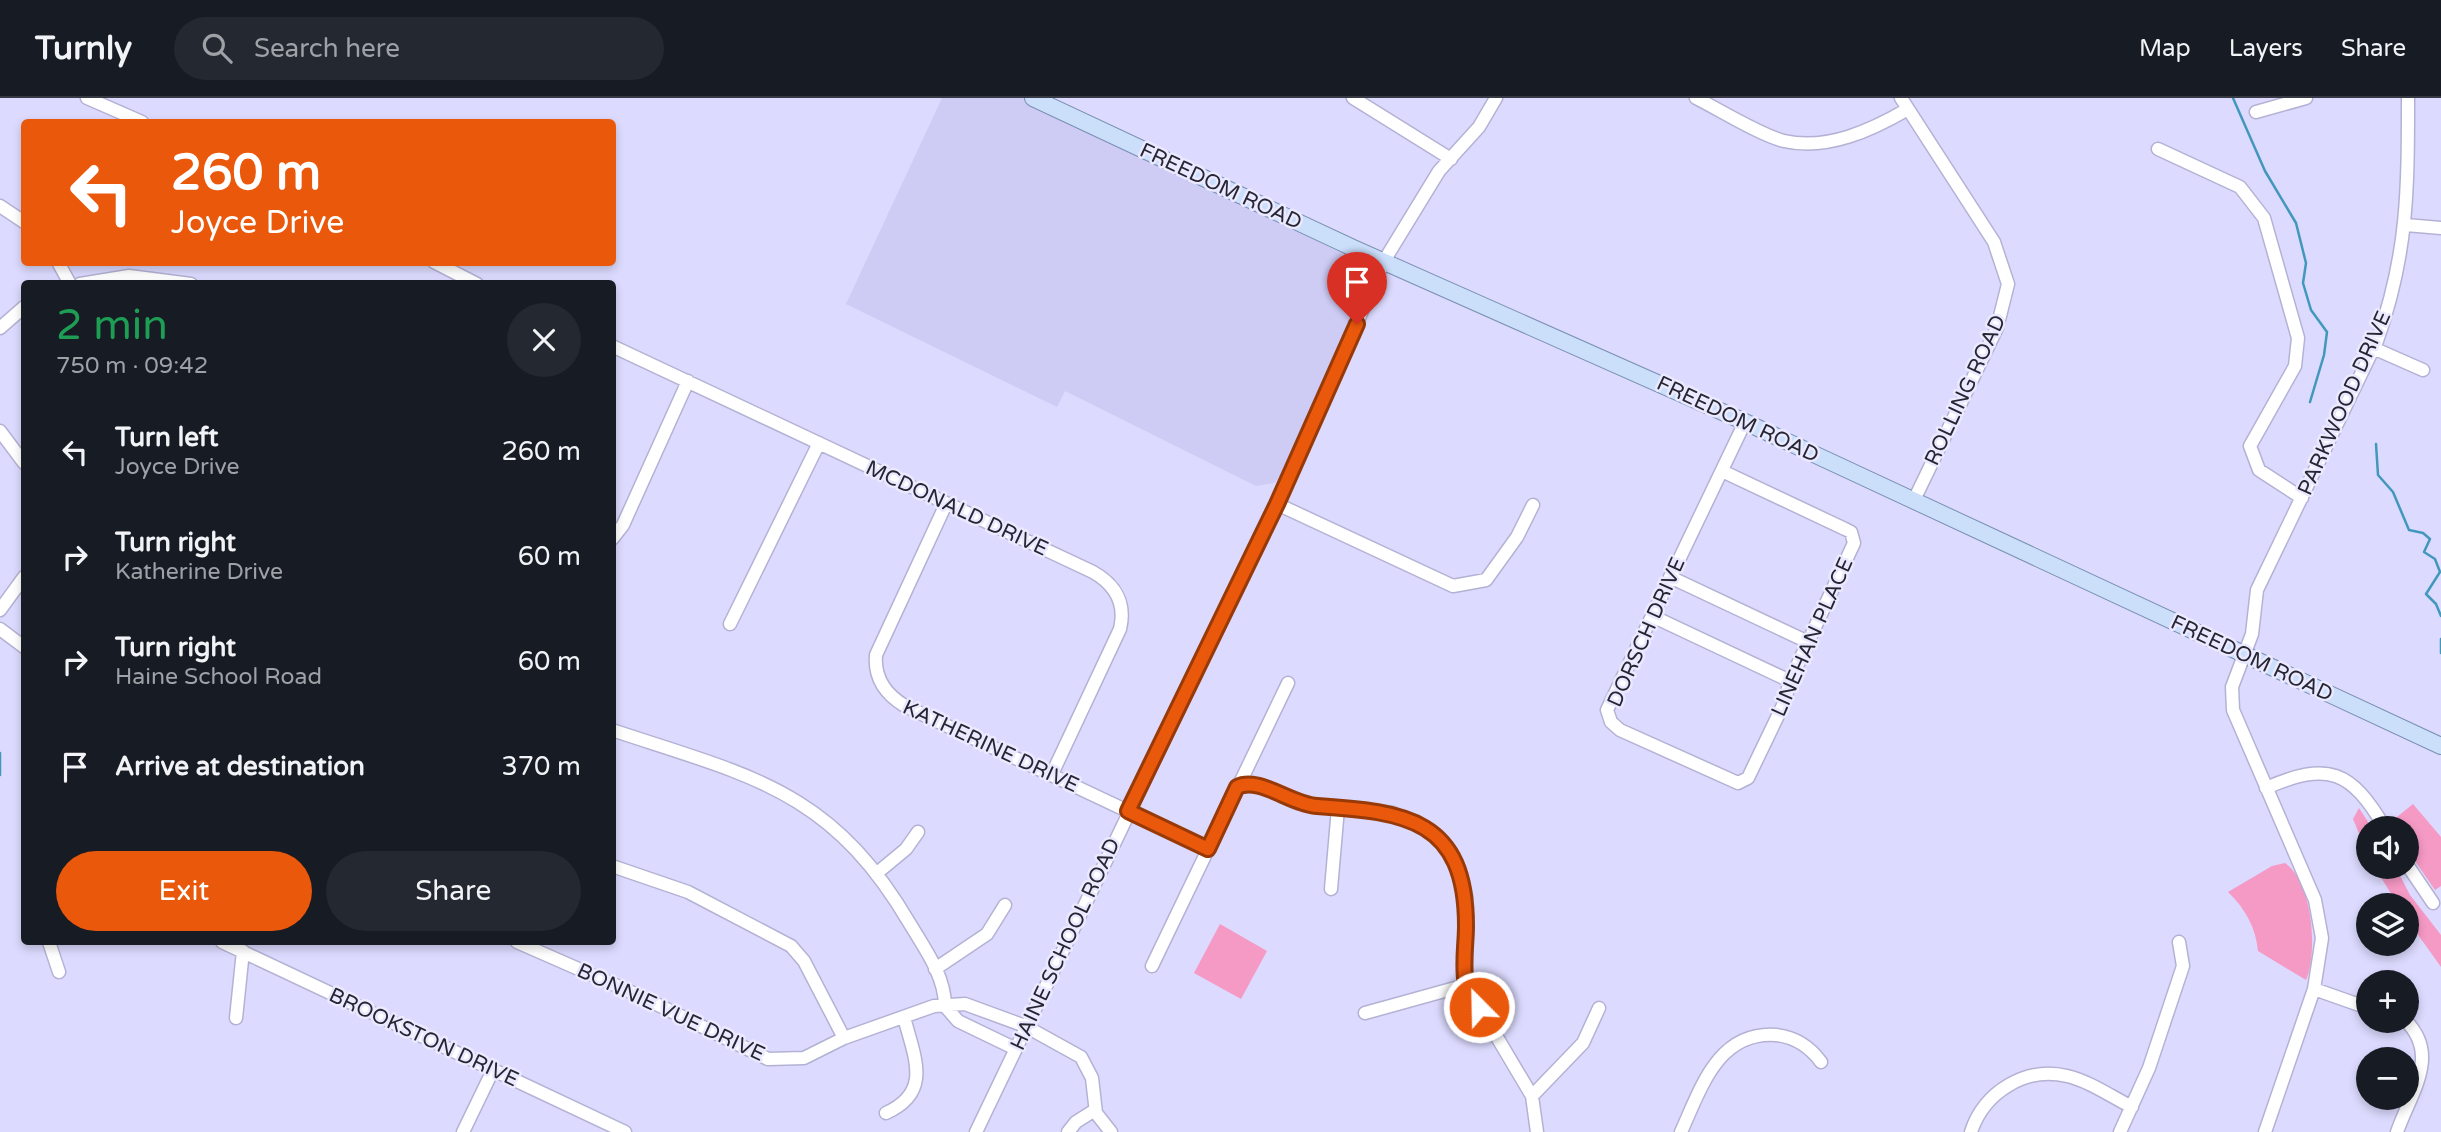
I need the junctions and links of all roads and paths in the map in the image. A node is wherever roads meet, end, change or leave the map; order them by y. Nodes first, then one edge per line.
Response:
1 (87, 98) edge
2 (1033, 98) edge
3 (1353, 98) edge
4 (1496, 98) edge
5 (1696, 98) edge
6 (2306, 98) edge
7 (2408, 98) edge
8 (1904, 104) edge
9 (2256, 112) dead end
10 (135, 119) edge
11 (2158, 149) dead end
12 (1451, 159) junction
13 (0, 206) edge
14 (21, 220) edge
15 (2406, 225) junction
16 (2441, 228) edge
17 (1384, 261) junction
18 (440, 266) edge
19 (104, 280) edge
20 (160, 280) edge
21 (466, 280) edge
22 (21, 310) edge
23 (0, 328) edge
24 (616, 348) edge
25 (2373, 348) junction
26 (2423, 370) dead end
27 (688, 381) junction
28 (1745, 422) junction
29 (0, 431) edge
30 (820, 443) junction
31 (21, 459) edge
32 (1722, 471) junction
33 (2302, 498) junction
34 (1914, 500) junction
35 (946, 504) junction
36 (1277, 504) junction
37 (1533, 505) dead end
38 (616, 534) edge
39 (1670, 577) junction
40 (21, 581) edge
41 (0, 610) edge
42 (1651, 616) junction
43 (730, 624) dead end
44 (0, 629) edge
45 (1808, 642) junction
46 (21, 645) edge
47 (2246, 656) junction
48 (1790, 681) junction
49 (1288, 683) dead end
50 (616, 731) edge
51 (2441, 746) edge
52 (1052, 774) junction
53 (1731, 782) joint
54 (1237, 787) junction
55 (2266, 788) junction
56 (1338, 808) junction
57 (1128, 811) junction
58 (2377, 816) edge
59 (918, 832) dead end
60 (1208, 849) junction
61 (616, 867) edge
62 (877, 873) junction
63 (2417, 879) edge
64 (1331, 888) dead end
65 (2433, 903) dead end
66 (1005, 905) dead end
67 (2179, 942) dead end
68 (50, 945) edge
69 (229, 945) edge
70 (524, 945) edge
71 (243, 951) junction
72 (1152, 965) dead end
73 (935, 969) junction
74 (59, 972) dead end
75 (1466, 985) junction
76 (2314, 989) junction
77 (2356, 1004) edge
78 (945, 1006) junction
79 (1599, 1008) dead end
80 (1365, 1013) dead end
81 (904, 1017) junction
82 (236, 1018) dead end
83 (1025, 1026) junction
84 (2419, 1033) edge
85 (844, 1038) junction
86 (1016, 1049) junction
87 (1821, 1062) dead end
88 (493, 1070) junction
89 (1532, 1096) junction
90 (2132, 1107) junction
91 (1096, 1110) junction
92 (886, 1113) dead end
93 (622, 1131) edge
94 (463, 1132) edge
95 (976, 1132) edge
96 (1068, 1132) edge
97 (1111, 1132) edge
98 (1537, 1132) edge
99 (1681, 1132) edge
100 (1971, 1132) edge
101 (2120, 1132) edge
102 (2265, 1132) edge
103 (2396, 1132) edge

1 - 10 street
2 - 17 main road, FREEDOM ROAD
3 - 12 street
4 - 12 street, HAINE SCHOOL ROAD
5 - 8 street
6 - 9 street
7 - 15 street, PARKWOOD DRIVE
8 - 34 street, ROLLING ROAD
11 - 33 street
12 - 17 street, HAINE SCHOOL ROAD
13 - 14 street
15 - 16 street
15 - 25 street, PARKWOOD DRIVE
17 - 28 main road, FREEDOM ROAD
17 - 36 street, HAINE SCHOOL ROAD
18 - 21 street
19 - 20 street
22 - 23 street
24 - 27 street, MCDONALD DRIVE
25 - 26 street
25 - 33 street, PARKWOOD DRIVE
27 - 30 street, MCDONALD DRIVE
27 - 38 street
28 - 32 street, DORSCH DRIVE
28 - 34 main road, FREEDOM ROAD
29 - 31 street
30 - 35 street, MCDONALD DRIVE
30 - 43 street
32 - 39 street, DORSCH DRIVE
32 - 45 street, LINEHAN PLACE
33 - 47 street, PARKWOOD DRIVE
34 - 47 main road, FREEDOM ROAD
35 - 52 street, MCDONALD DRIVE
35 - 52 street, KATHERINE DRIVE
36 - 37 street
36 - 57 street, HAINE SCHOOL ROAD
39 - 42 street, DORSCH DRIVE
39 - 45 street
40 - 41 street
42 - 48 street
42 - 53 street, DORSCH DRIVE
44 - 46 street
45 - 48 street, LINEHAN PLACE
47 - 51 main road, FREEDOM ROAD
47 - 55 street, PARKWOOD DRIVE
48 - 53 street, LINEHAN PLACE
49 - 54 street
50 - 62 street
52 - 57 street, KATHERINE DRIVE
54 - 56 street
54 - 60 street
55 - 58 street
55 - 76 street, PARKWOOD DRIVE
56 - 64 street
56 - 75 street
57 - 60 street, KATHERINE DRIVE
57 - 83 street, HAINE SCHOOL ROAD
59 - 62 street
60 - 72 street
61 - 85 street
62 - 73 street
63 - 65 street
66 - 73 street
67 - 90 street
68 - 74 street
69 - 71 street, BROOKSTON DRIVE
70 - 85 street, BONNIE VUE DRIVE
71 - 82 street
71 - 88 street, BROOKSTON DRIVE
73 - 78 street
75 - 80 street
75 - 89 street
76 - 77 street
76 - 102 street, PARKWOOD DRIVE
78 - 81 street, BONNIE VUE DRIVE
78 - 83 street, BONNIE VUE DRIVE
78 - 86 street
79 - 89 street
81 - 85 street, BONNIE VUE DRIVE
81 - 92 street
83 - 86 street, HAINE SCHOOL ROAD
83 - 91 street, BONNIE VUE DRIVE
84 - 103 street
86 - 95 street, HAINE SCHOOL ROAD
87 - 99 street
88 - 93 street, BROOKSTON DRIVE
88 - 94 street
89 - 98 street
90 - 100 street
90 - 101 street
91 - 96 street
91 - 97 street

